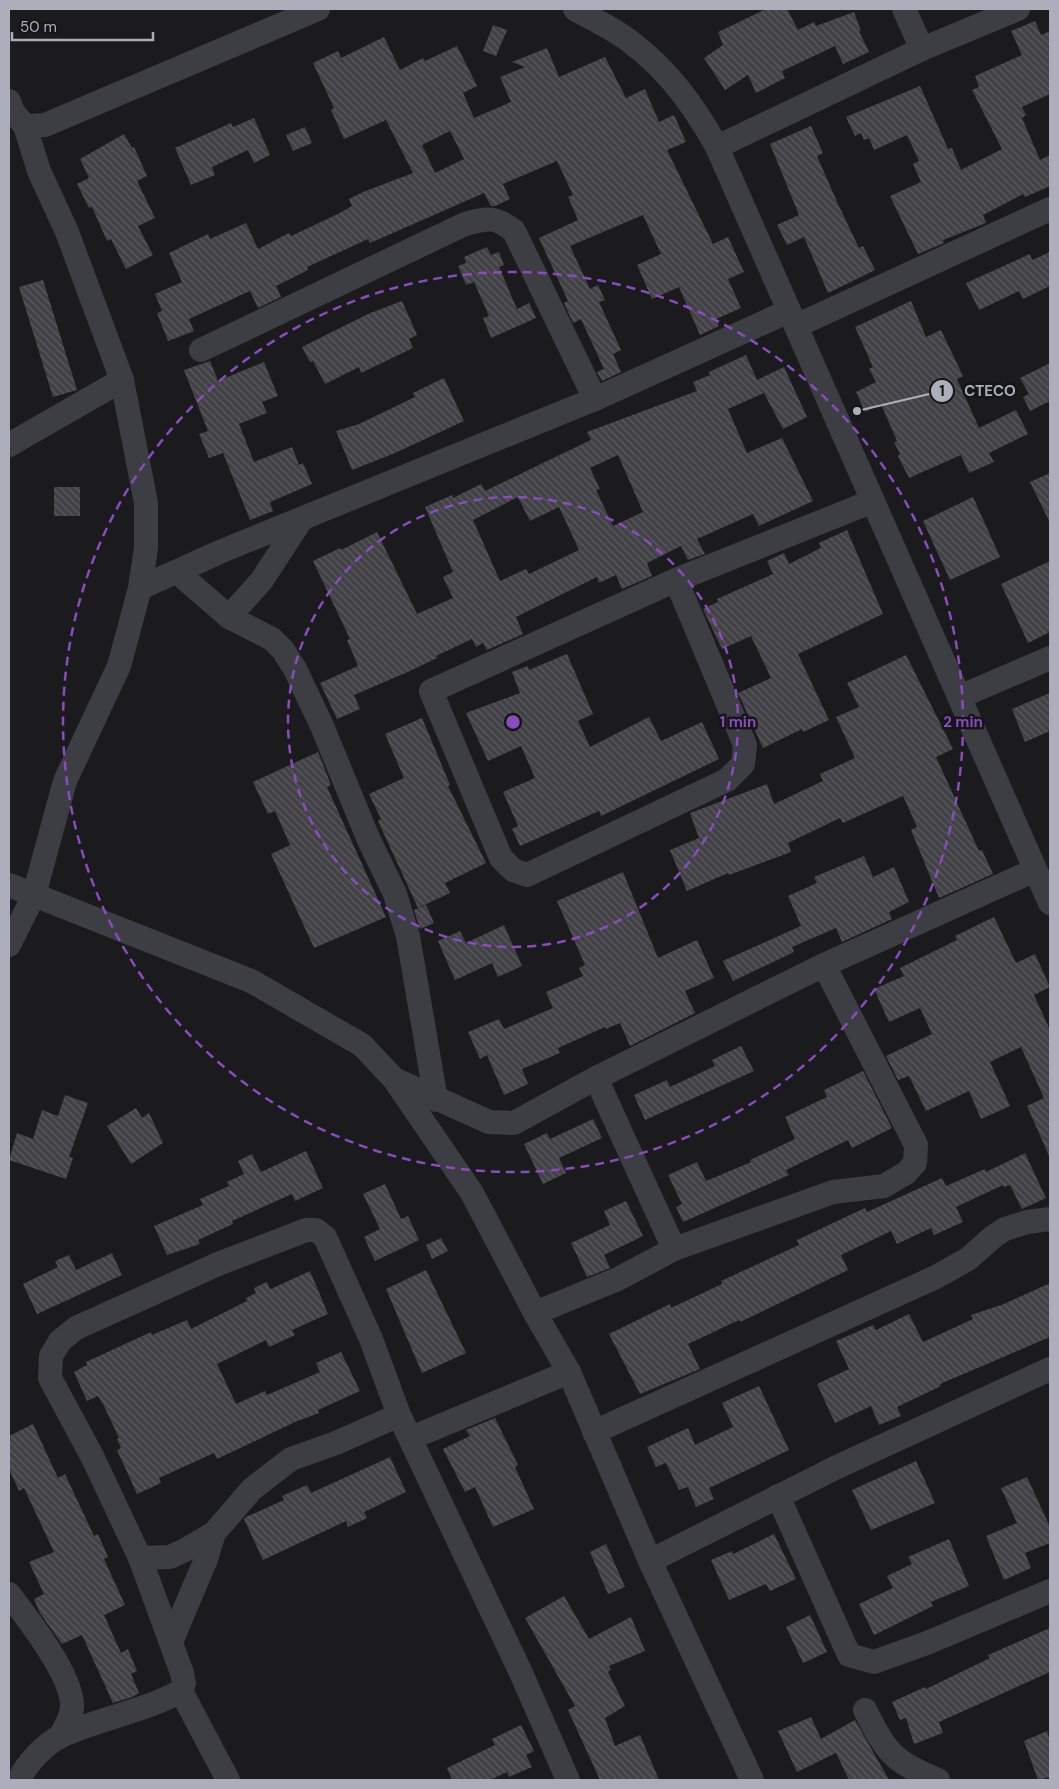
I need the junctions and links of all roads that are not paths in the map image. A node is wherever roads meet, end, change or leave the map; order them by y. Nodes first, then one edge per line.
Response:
1 (318, 9) edge
2 (575, 9) edge
3 (904, 9) edge
4 (1018, 9) edge
5 (922, 49) junction
6 (9, 101) edge
7 (25, 126) junction
8 (717, 147) junction
9 (1050, 208) edge
10 (793, 319) junction
11 (201, 350) dead end
12 (122, 380) junction
13 (595, 399) junction
14 (9, 445) edge
15 (873, 502) junction
16 (301, 520) junction
17 (177, 572) junction
18 (676, 580) junction
19 (140, 588) junction
20 (229, 617) junction
21 (1050, 658) edge
22 (959, 697) junction
23 (1036, 870) junction
24 (9, 885) edge
25 (34, 895) junction
26 (1050, 903) edge
27 (9, 945) edge
28 (824, 965) junction
29 (596, 1078) junction
30 (394, 1080) junction
31 (436, 1100) junction
32 (1050, 1219) edge
33 (674, 1249) junction
34 (534, 1313) junction
35 (1050, 1369) edge
36 (569, 1372) junction
37 (399, 1415) junction
38 (594, 1432) junction
39 (411, 1438) junction
40 (778, 1496) junction
41 (214, 1533) junction
42 (140, 1558) junction
43 (650, 1561) junction
44 (1050, 1591) edge
45 (9, 1594) edge
46 (171, 1642) junction
47 (181, 1691) junction
48 (865, 1710) dead end
49 (60, 1737) junction
50 (19, 1780) edge
51 (228, 1780) edge
52 (568, 1780) edge
53 (752, 1780) edge
54 (938, 1780) edge

1 - 7 street
2 - 8 street
3 - 5 street
4 - 5 street
5 - 8 street
6 - 7 street
7 - 12 street
8 - 10 street
9 - 10 street
10 - 13 street
10 - 15 street
11 - 13 street
12 - 14 street
12 - 19 street
13 - 16 street
15 - 18 street
15 - 22 street
16 - 17 street
16 - 20 street
17 - 19 street
17 - 20 street
18 - 18 street
19 - 25 street
20 - 31 street
21 - 22 street
22 - 23 street
23 - 26 street
23 - 28 street
24 - 25 street
25 - 27 street
25 - 30 street
28 - 29 street
28 - 33 street
29 - 31 street
29 - 33 street
30 - 31 street
30 - 34 street
32 - 38 street
33 - 34 street
34 - 36 street
35 - 40 street
36 - 38 street
36 - 39 street
37 - 39 street
37 - 41 street
37 - 42 street
38 - 43 street
39 - 52 street
40 - 43 street
40 - 44 street
41 - 42 street
41 - 46 street
42 - 46 street
43 - 53 street
45 - 49 street
46 - 47 street
47 - 49 street
47 - 51 street
48 - 54 street
49 - 50 street

